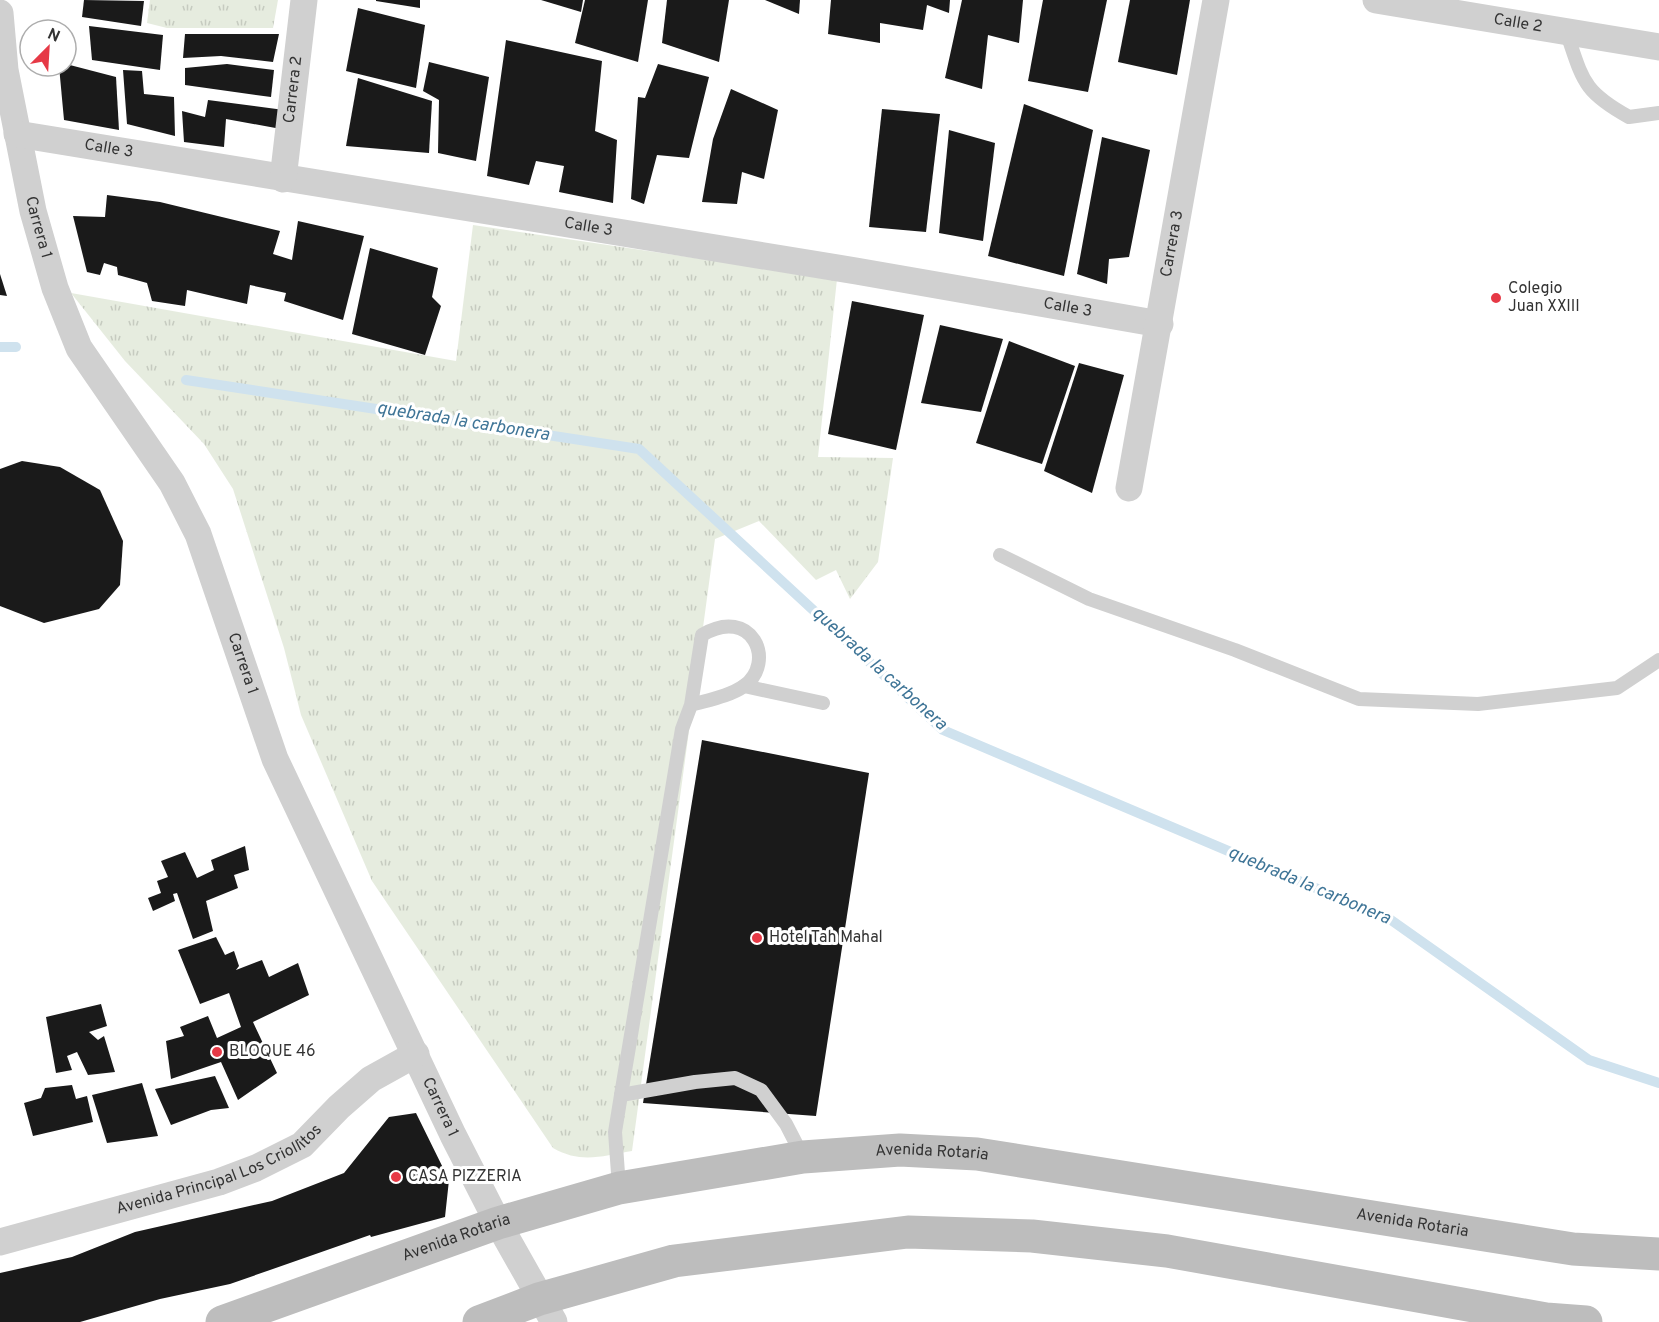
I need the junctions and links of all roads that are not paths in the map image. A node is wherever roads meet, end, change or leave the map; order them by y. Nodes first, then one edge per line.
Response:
1 (304, 0) edge
2 (1216, 0) edge
3 (1376, 0) edge
4 (0, 13) edge
5 (1566, 32) junction
6 (1659, 47) edge
7 (2, 53) edge
8 (1659, 113) edge
9 (17, 134) junction
10 (283, 179) junction
11 (1160, 324) junction
12 (1129, 488) dead end
13 (1000, 555) dead end
14 (1659, 660) edge
15 (744, 686) junction
16 (824, 703) dead end
17 (691, 705) junction
18 (416, 1054) junction
19 (621, 1095) junction
20 (803, 1157) junction
21 (619, 1188) junction
22 (498, 1223) junction
23 (0, 1242) edge
24 (1659, 1254) edge
25 (546, 1311) edge
26 (222, 1322) edge
27 (479, 1322) edge
28 (1586, 1322) edge

1 - 10 street, Carrera 2
2 - 11 street, Carrera 3
3 - 5 street, Calle 2
4 - 7 street, Carrera 1
5 - 6 street, Calle 2
5 - 8 lane
7 - 9 street, Carrera 1
9 - 10 street, Calle 3
9 - 18 street, Carrera 1
10 - 11 street, Calle 3
11 - 12 street, Carrera 3
13 - 14 lane
15 - 16 lane
15 - 17 lane
15 - 17 lane
17 - 19 lane
18 - 22 street, Carrera 1
18 - 23 street, Avenida Principal Los Criollitos
19 - 20 lane
19 - 21 lane
20 - 21 main road, Avenida Rotaria
20 - 24 main road, Avenida Rotaria
21 - 22 main road, Avenida Rotaria
22 - 25 street, Carrera 1
22 - 26 main road, Avenida Rotaria
25 - 27 main road
25 - 28 main road

